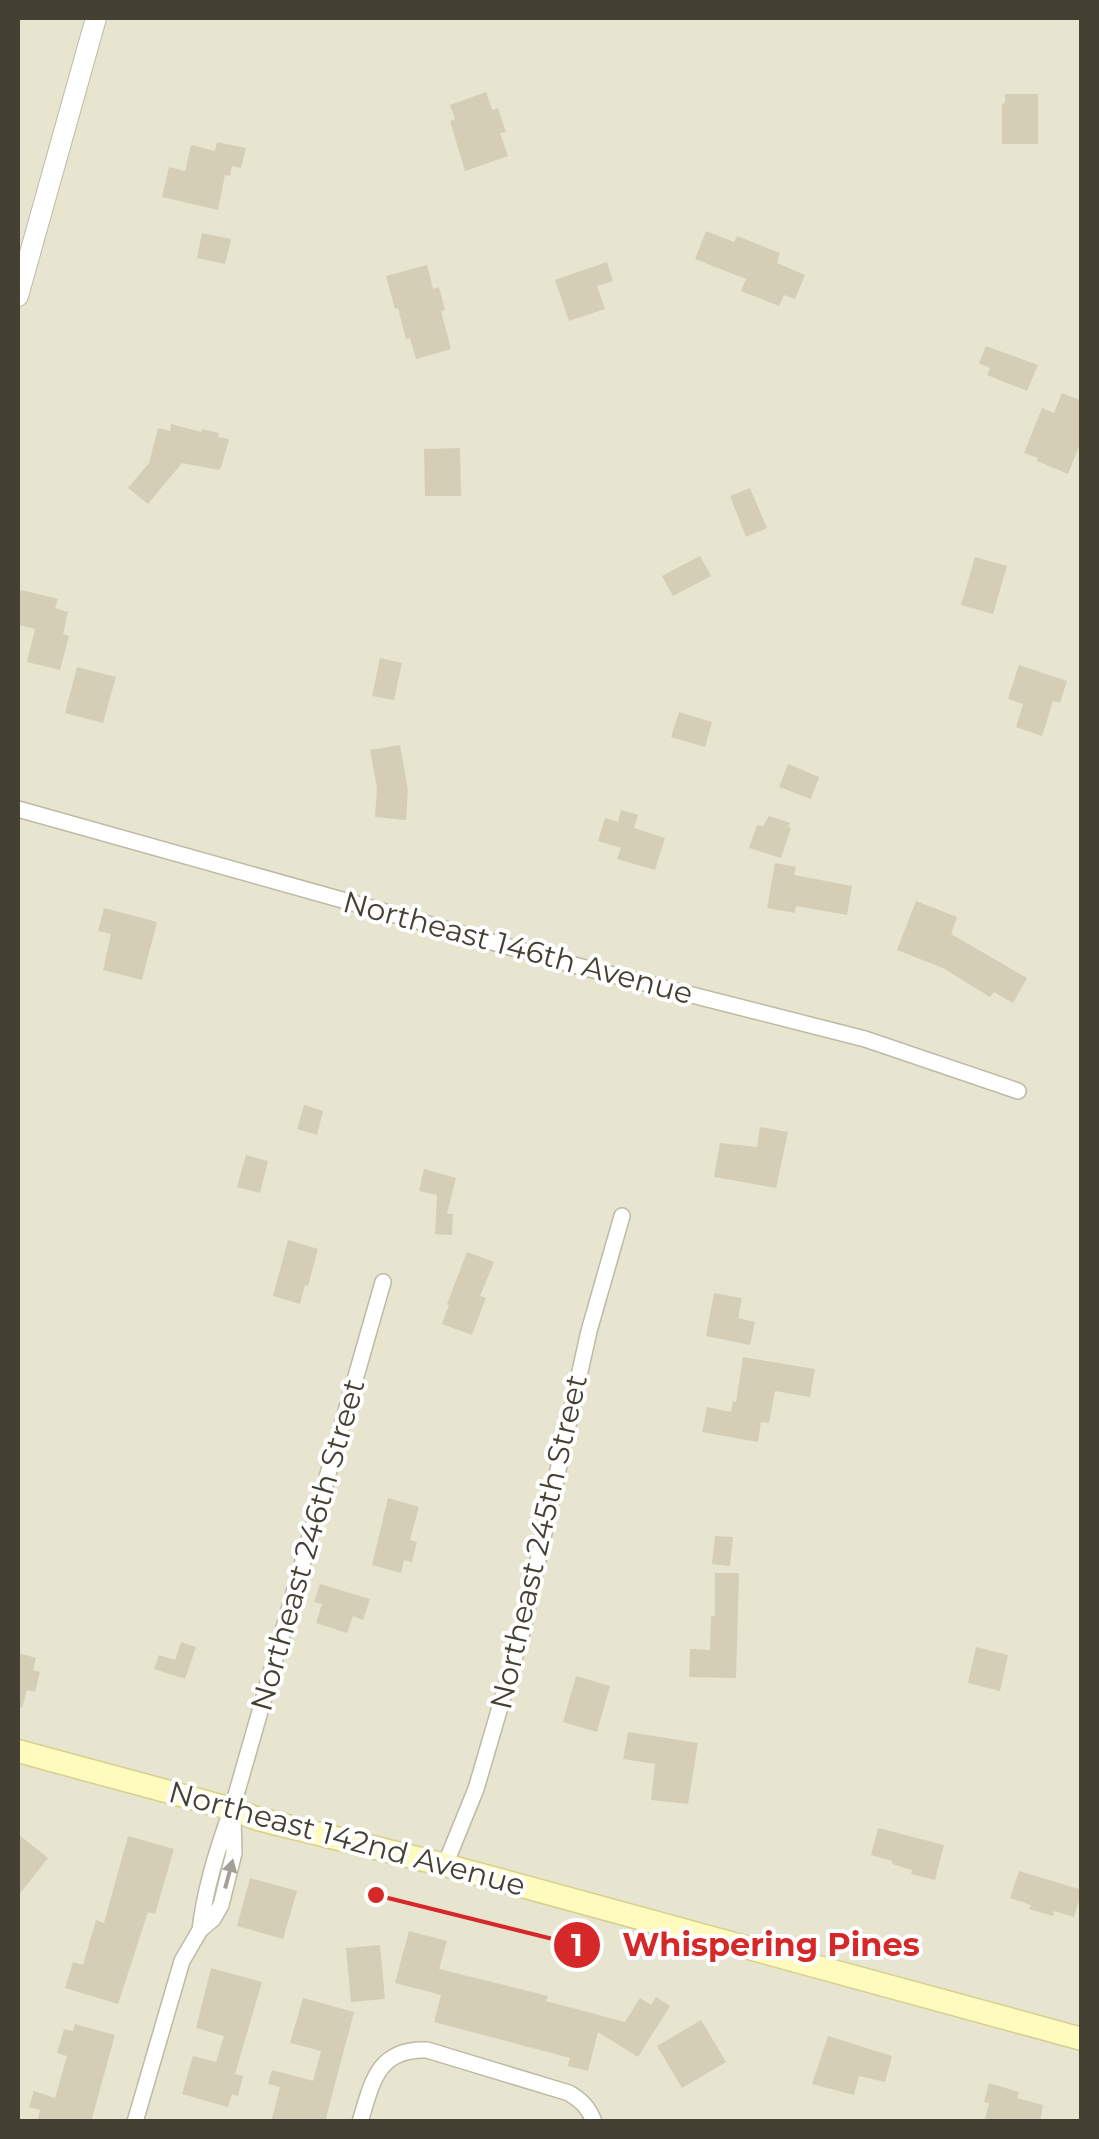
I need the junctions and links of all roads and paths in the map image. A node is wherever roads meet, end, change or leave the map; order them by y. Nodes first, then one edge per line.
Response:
1 (96, 18) edge
2 (18, 296) edge
3 (18, 809) edge
4 (1018, 1091) dead end
5 (622, 1216) dead end
6 (383, 1282) dead end
7 (18, 1751) edge
8 (232, 1809) junction
9 (445, 1865) junction
10 (1082, 2039) edge
11 (592, 2116) edge
12 (136, 2122) edge
13 (360, 2122) edge

1 - 2 street
3 - 4 street, Northeast 146th Avenue
5 - 9 street, Northeast 245th Street
6 - 8 street, Northeast 246th Street
7 - 8 main road, Northeast 142nd Avenue
8 - 9 main road, Northeast 142nd Avenue
8 - 12 street, Northeast 246th Street
9 - 10 main road, Northeast 142nd Avenue
11 - 13 street

